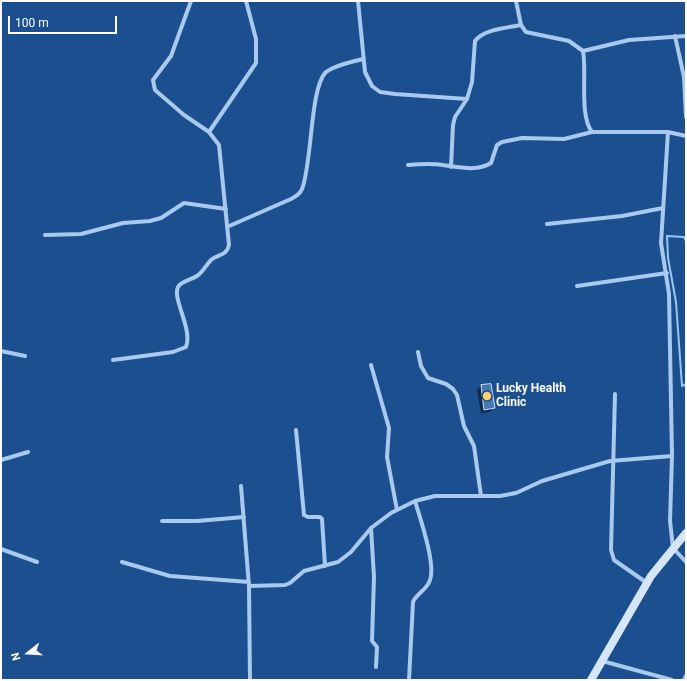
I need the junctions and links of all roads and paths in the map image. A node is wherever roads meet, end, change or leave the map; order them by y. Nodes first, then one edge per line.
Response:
1 (191, 1) edge
2 (246, 1) edge
3 (358, 1) edge
4 (516, 1) edge
5 (522, 25) junction
6 (675, 36) junction
7 (686, 36) edge
8 (583, 51) junction
9 (363, 58) junction
10 (467, 100) junction
11 (686, 117) edge
12 (209, 132) junction
13 (592, 132) junction
14 (668, 132) junction
15 (686, 136) edge
16 (408, 165) dead end
17 (451, 167) junction
18 (664, 208) junction
19 (226, 209) junction
20 (547, 224) dead end
21 (227, 227) junction
22 (45, 235) dead end
23 (667, 273) junction
24 (577, 286) dead end
25 (1, 351) edge
26 (418, 352) dead end
27 (25, 356) dead end
28 (113, 360) dead end
29 (371, 365) dead end
30 (615, 394) dead end
31 (296, 430) dead end
32 (28, 452) dead end
33 (672, 456) junction
34 (1, 460) edge
35 (614, 461) junction
36 (241, 486) dead end
37 (481, 496) junction
38 (415, 500) junction
39 (397, 510) junction
40 (244, 517) junction
41 (162, 521) dead end
42 (371, 528) junction
43 (686, 533) edge
44 (673, 548) junction
45 (1, 549) edge
46 (37, 562) dead end
47 (122, 562) dead end
48 (686, 562) edge
49 (325, 566) junction
50 (647, 583) junction
51 (249, 584) junction
52 (601, 661) junction
53 (376, 667) dead end
54 (686, 676) edge
55 (250, 680) edge
56 (409, 680) edge
57 (591, 680) edge
58 (672, 680) edge
59 (684, 680) edge

1 - 12 street
2 - 12 street
3 - 9 street
4 - 5 street
5 - 8 street
5 - 10 street
6 - 7 street
6 - 8 street
6 - 11 street
8 - 13 street
9 - 10 street
9 - 21 street
10 - 17 street
12 - 19 street
13 - 14 street
13 - 17 street
14 - 15 street
14 - 18 street
16 - 17 street
18 - 20 street
18 - 23 street
19 - 21 street
19 - 22 street
21 - 28 street
23 - 24 street
23 - 33 street
25 - 27 street
26 - 37 street
29 - 39 street
30 - 35 street
31 - 49 street
32 - 34 street
33 - 35 street
33 - 44 street
35 - 37 street
35 - 50 street
36 - 40 street
37 - 38 street
38 - 39 street
38 - 56 street
39 - 42 street
40 - 41 street
40 - 51 street
42 - 49 street
42 - 53 street
43 - 44 main road
44 - 48 street
44 - 50 main road
45 - 46 street
47 - 51 street
49 - 51 street
50 - 52 main road
51 - 55 street
52 - 57 main road
52 - 58 street
54 - 59 street

